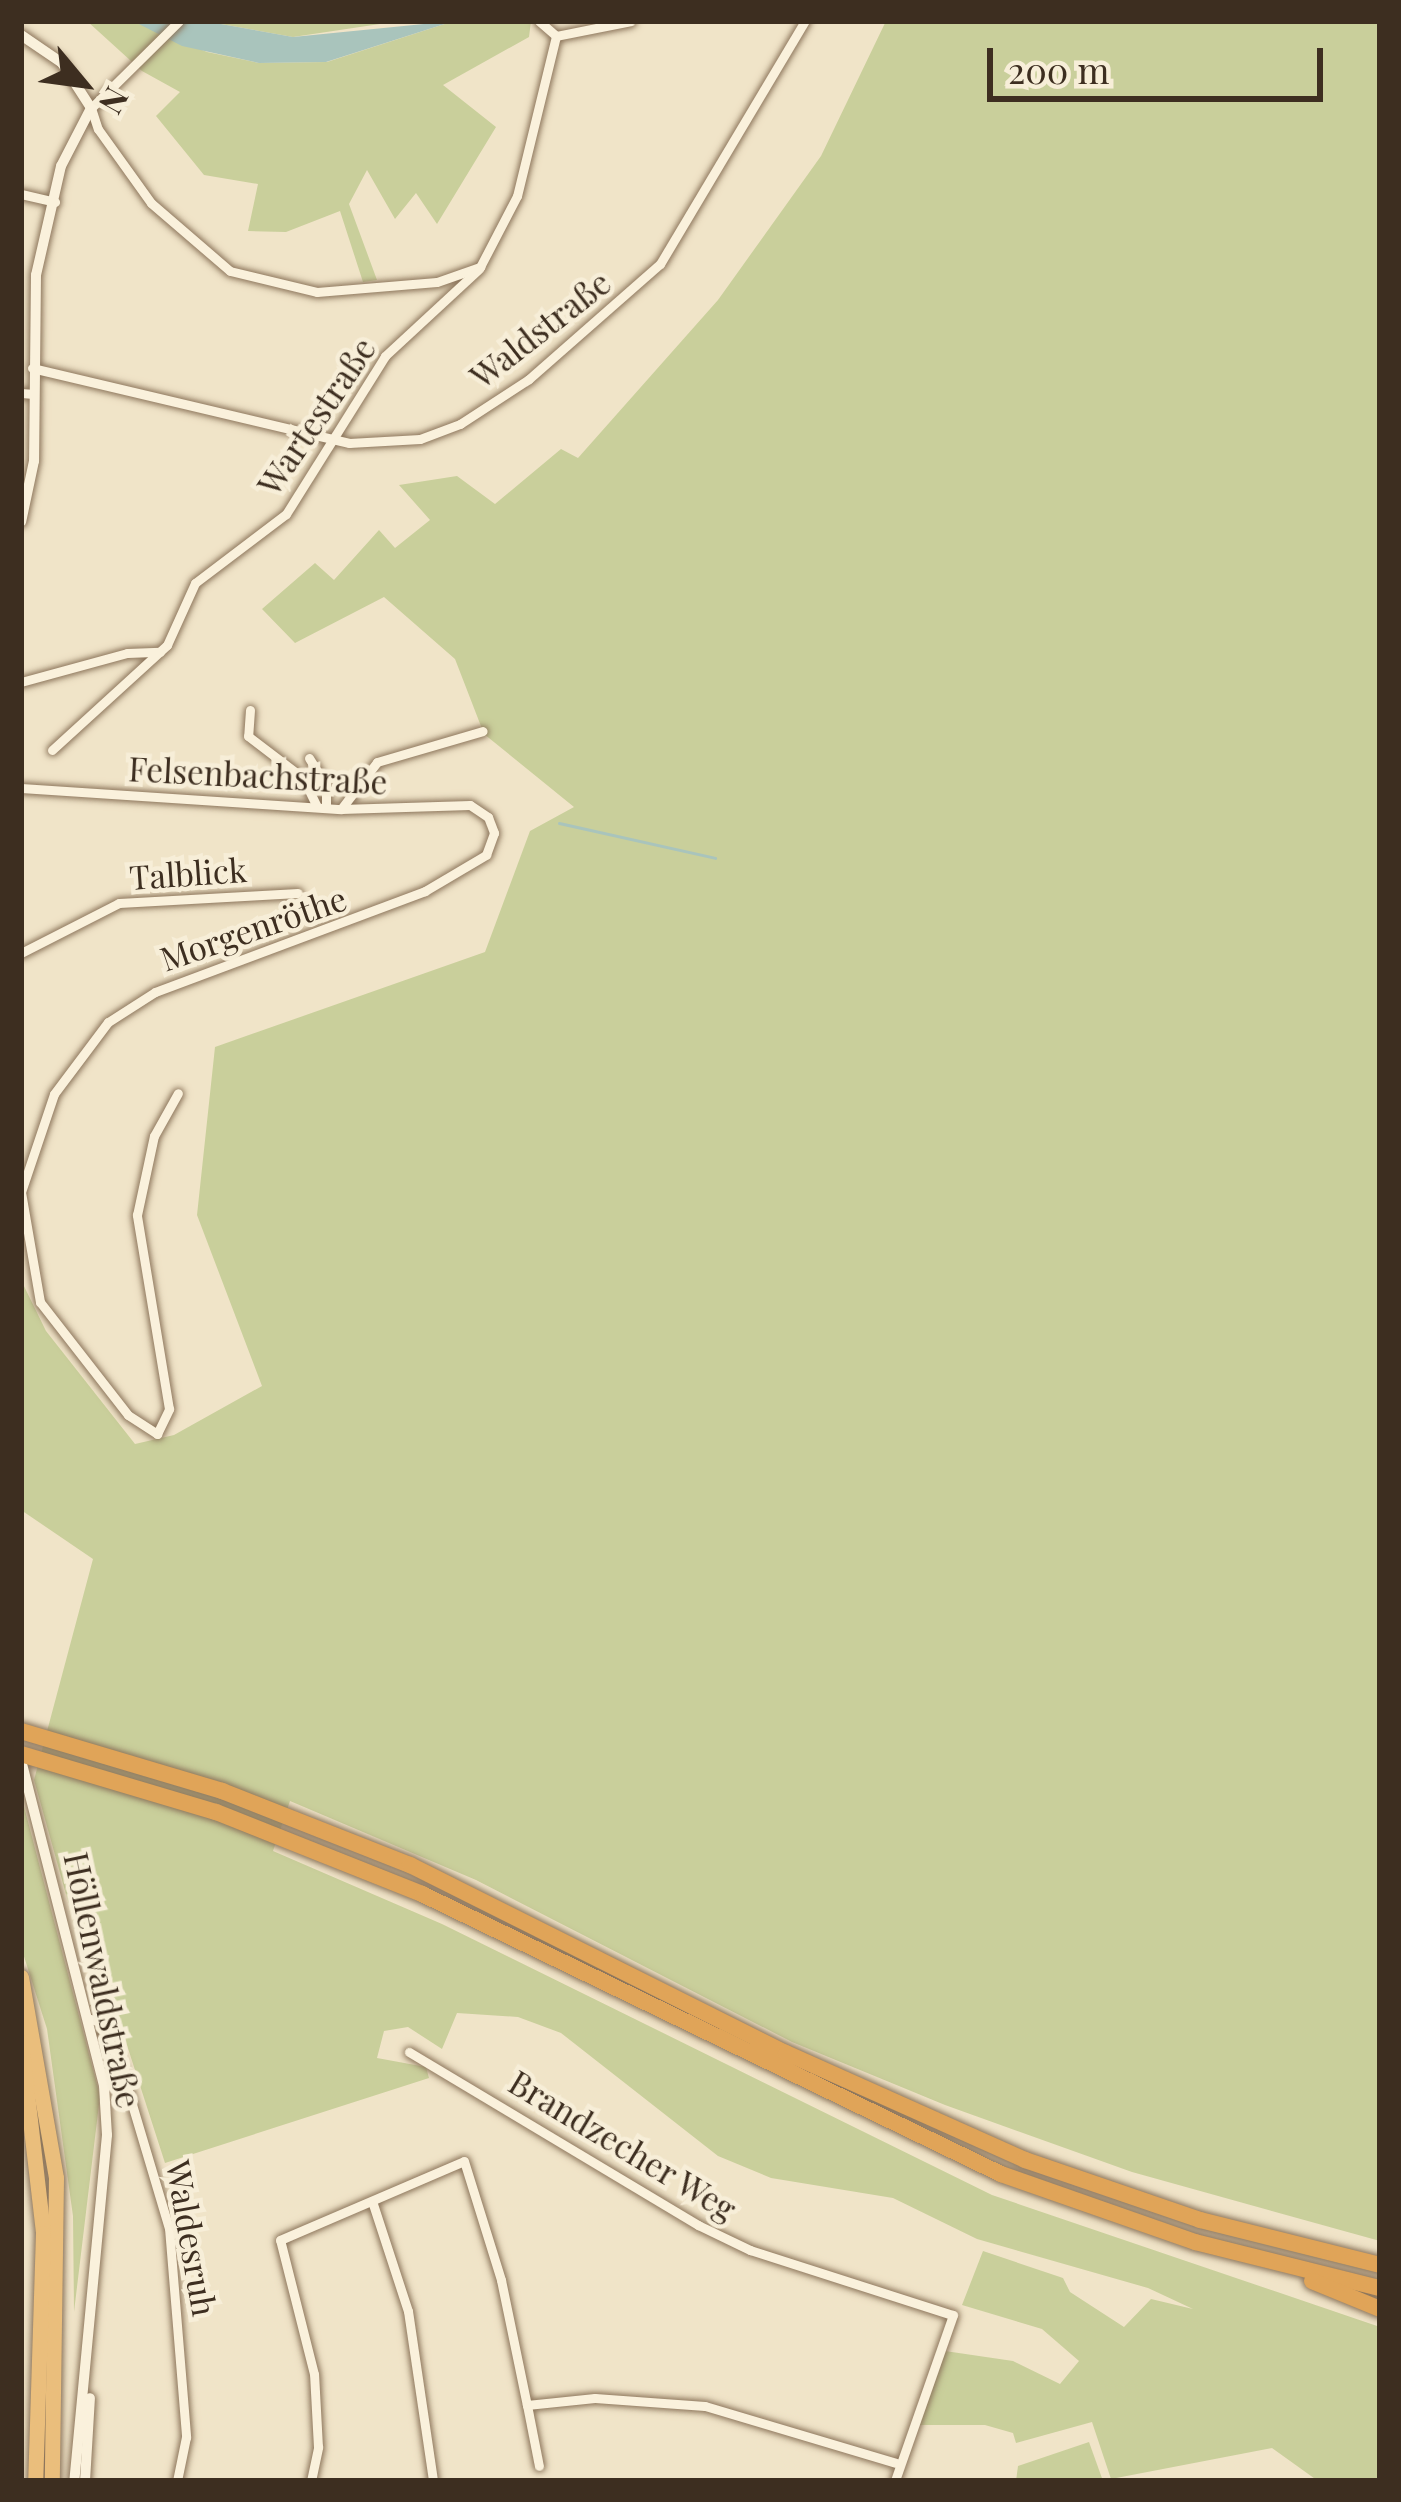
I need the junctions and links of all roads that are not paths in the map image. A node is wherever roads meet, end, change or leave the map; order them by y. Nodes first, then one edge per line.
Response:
1 (179, 21) edge
2 (539, 21) edge
3 (590, 21) edge
4 (632, 21) edge
5 (805, 21) edge
6 (579, 33) junction
7 (21, 34) edge
8 (556, 36) junction
9 (91, 108) junction
10 (21, 194) edge
11 (55, 202) junction
12 (480, 267) junction
13 (32, 368) junction
14 (27, 393) edge
15 (335, 440) junction
16 (21, 522) edge
17 (160, 652) junction
18 (21, 682) edge
19 (250, 710) dead end
20 (483, 731) dead end
21 (52, 750) dead end
22 (309, 758) dead end
23 (21, 788) edge
24 (321, 807) junction
25 (341, 809) junction
26 (488, 818) joint
27 (298, 893) dead end
28 (21, 953) edge
29 (178, 1093) dead end
30 (21, 1731) edge
31 (21, 1757) edge
32 (21, 1976) edge
33 (90, 2019) junction
34 (21, 2042) edge
35 (410, 2052) dead end
36 (372, 2200) junction
37 (1320, 2252) junction
38 (1380, 2254) edge
39 (1261, 2260) junction
40 (1380, 2265) edge
41 (1380, 2288) edge
42 (1380, 2309) edge
43 (86, 2359) junction
44 (527, 2405) junction
45 (896, 2463) junction
46 (539, 2466) dead end
47 (35, 2481) edge
48 (52, 2481) edge
49 (74, 2481) edge
50 (85, 2481) edge
51 (176, 2481) edge
52 (311, 2481) edge
53 (433, 2481) edge
54 (895, 2481) edge

1 - 9 street
2 - 8 street
3 - 6 street
4 - 6 street
5 - 15 street, Waldstraße
6 - 8 street
7 - 9 street
8 - 12 street, Wartestraße
9 - 11 street
9 - 12 street
10 - 11 street
11 - 13 street
12 - 15 street, Wartestraße
13 - 14 street
13 - 15 street, Waldstraße
14 - 16 street
15 - 17 street, Wartestraße
17 - 18 street
17 - 21 street, Wartestraße
19 - 24 street
20 - 25 street
22 - 24 street
23 - 24 street, Felsenbachstraße
24 - 25 street, Felsenbachstraße
25 - 26 street, Felsenbachstraße
26 - 29 street, Morgenröthe
27 - 28 street, Talblick
30 - 37 highway
31 - 33 street, Höllenwaldstraße
31 - 39 highway
32 - 48 highway
33 - 43 street, Höllenwaldstraße
33 - 51 street, Waldesruh
34 - 47 highway
35 - 45 street, Brandzecher Weg
36 - 44 street
36 - 52 street
36 - 53 street
37 - 38 highway
37 - 40 highway
39 - 41 highway
39 - 42 highway
43 - 49 street, Höllenwaldstraße
43 - 50 street, Höllenwaldstraße
44 - 45 street
44 - 46 street
45 - 54 street

